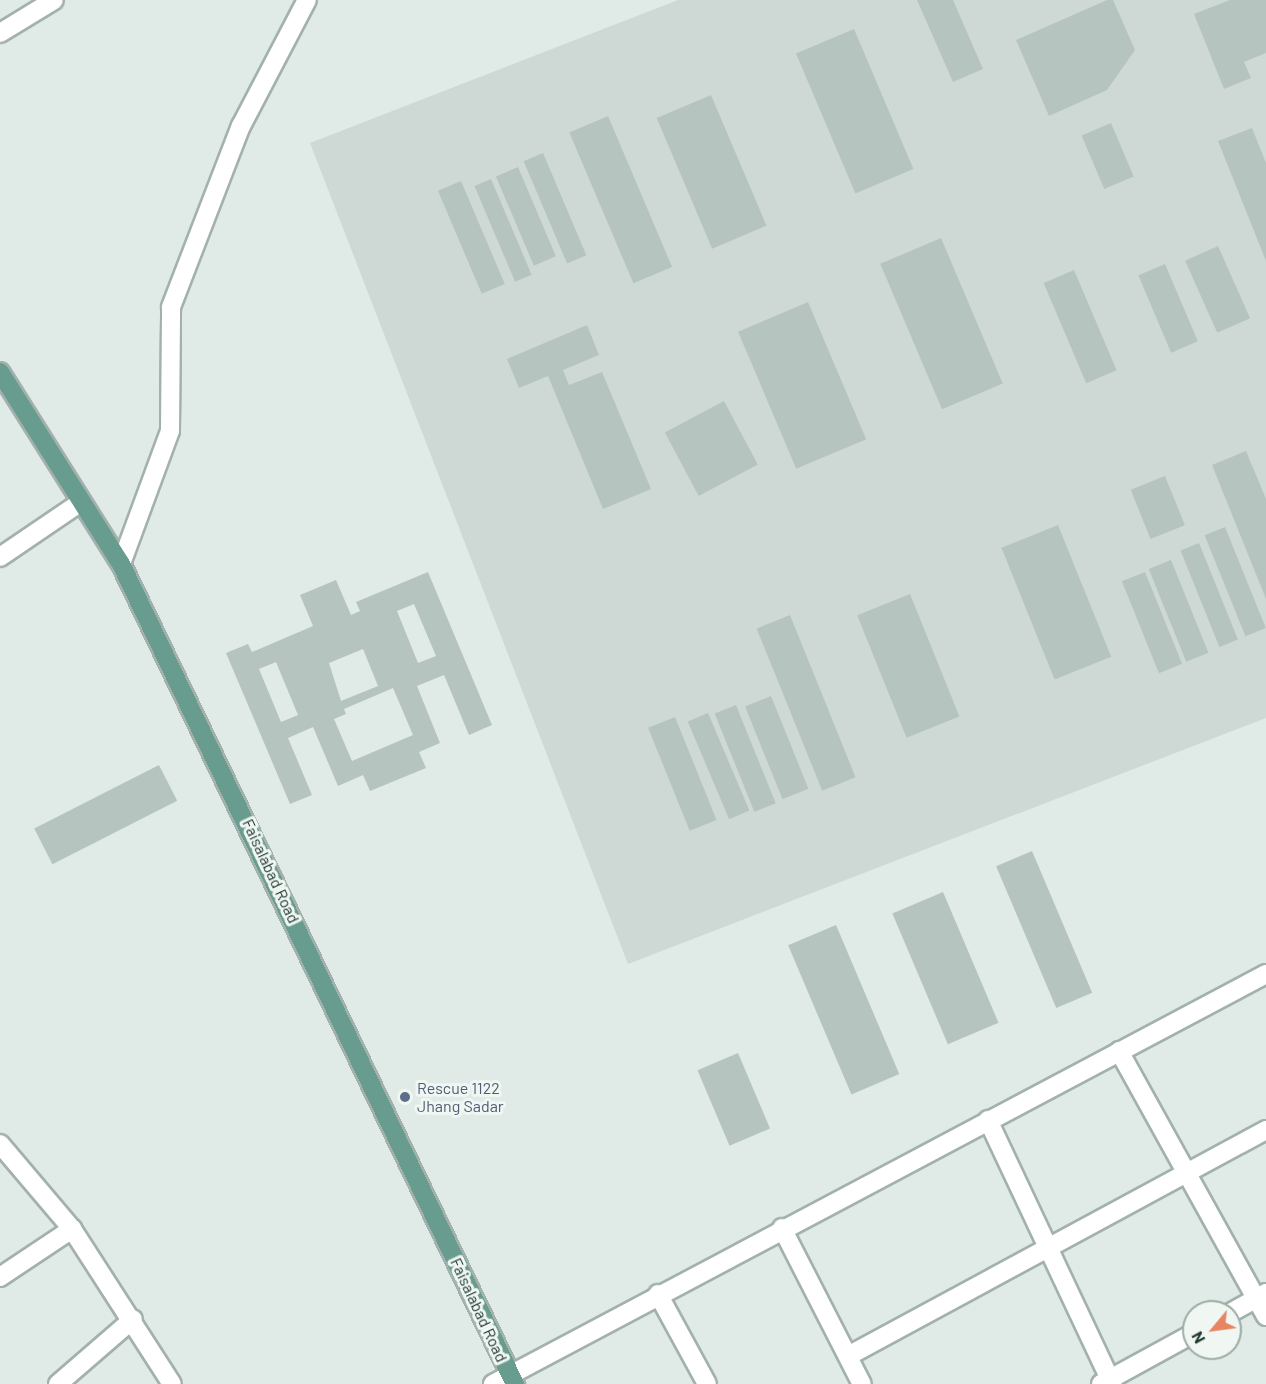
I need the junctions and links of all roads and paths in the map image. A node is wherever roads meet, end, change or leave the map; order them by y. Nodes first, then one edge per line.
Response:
1 (54, 0) edge
2 (307, 0) edge
3 (0, 33) edge
4 (0, 372) edge
5 (78, 504) junction
6 (0, 557) edge
7 (121, 564) junction
8 (1265, 977) edge
9 (1119, 1051) junction
10 (988, 1120) junction
11 (1266, 1130) edge
12 (0, 1144) edge
13 (1189, 1171) junction
14 (782, 1228) junction
15 (72, 1229) junction
16 (1048, 1247) junction
17 (0, 1276) edge
18 (658, 1294) junction
19 (1261, 1296) edge
20 (1242, 1306) edge
21 (1266, 1316) edge
22 (133, 1319) junction
23 (1182, 1340) edge
24 (848, 1356) junction
25 (513, 1380) edge
26 (1108, 1383) edge
27 (58, 1384) edge
28 (172, 1384) edge
29 (493, 1384) edge
30 (707, 1384) edge
31 (862, 1384) edge

1 - 3 street
2 - 7 street
4 - 5 main road, Faisalabad Road
5 - 6 street
5 - 7 main road, Faisalabad Road
7 - 25 main road, Faisalabad Road
8 - 9 street
9 - 10 street
9 - 13 street
10 - 14 street
10 - 16 street
11 - 13 street
12 - 15 street
13 - 16 street
13 - 19 street
14 - 18 street
14 - 24 street
15 - 17 street
15 - 22 street
16 - 24 street
16 - 26 street
18 - 25 street
18 - 30 street
19 - 20 street
19 - 21 street
22 - 27 street
22 - 28 street
23 - 26 street
24 - 31 street
25 - 29 street

